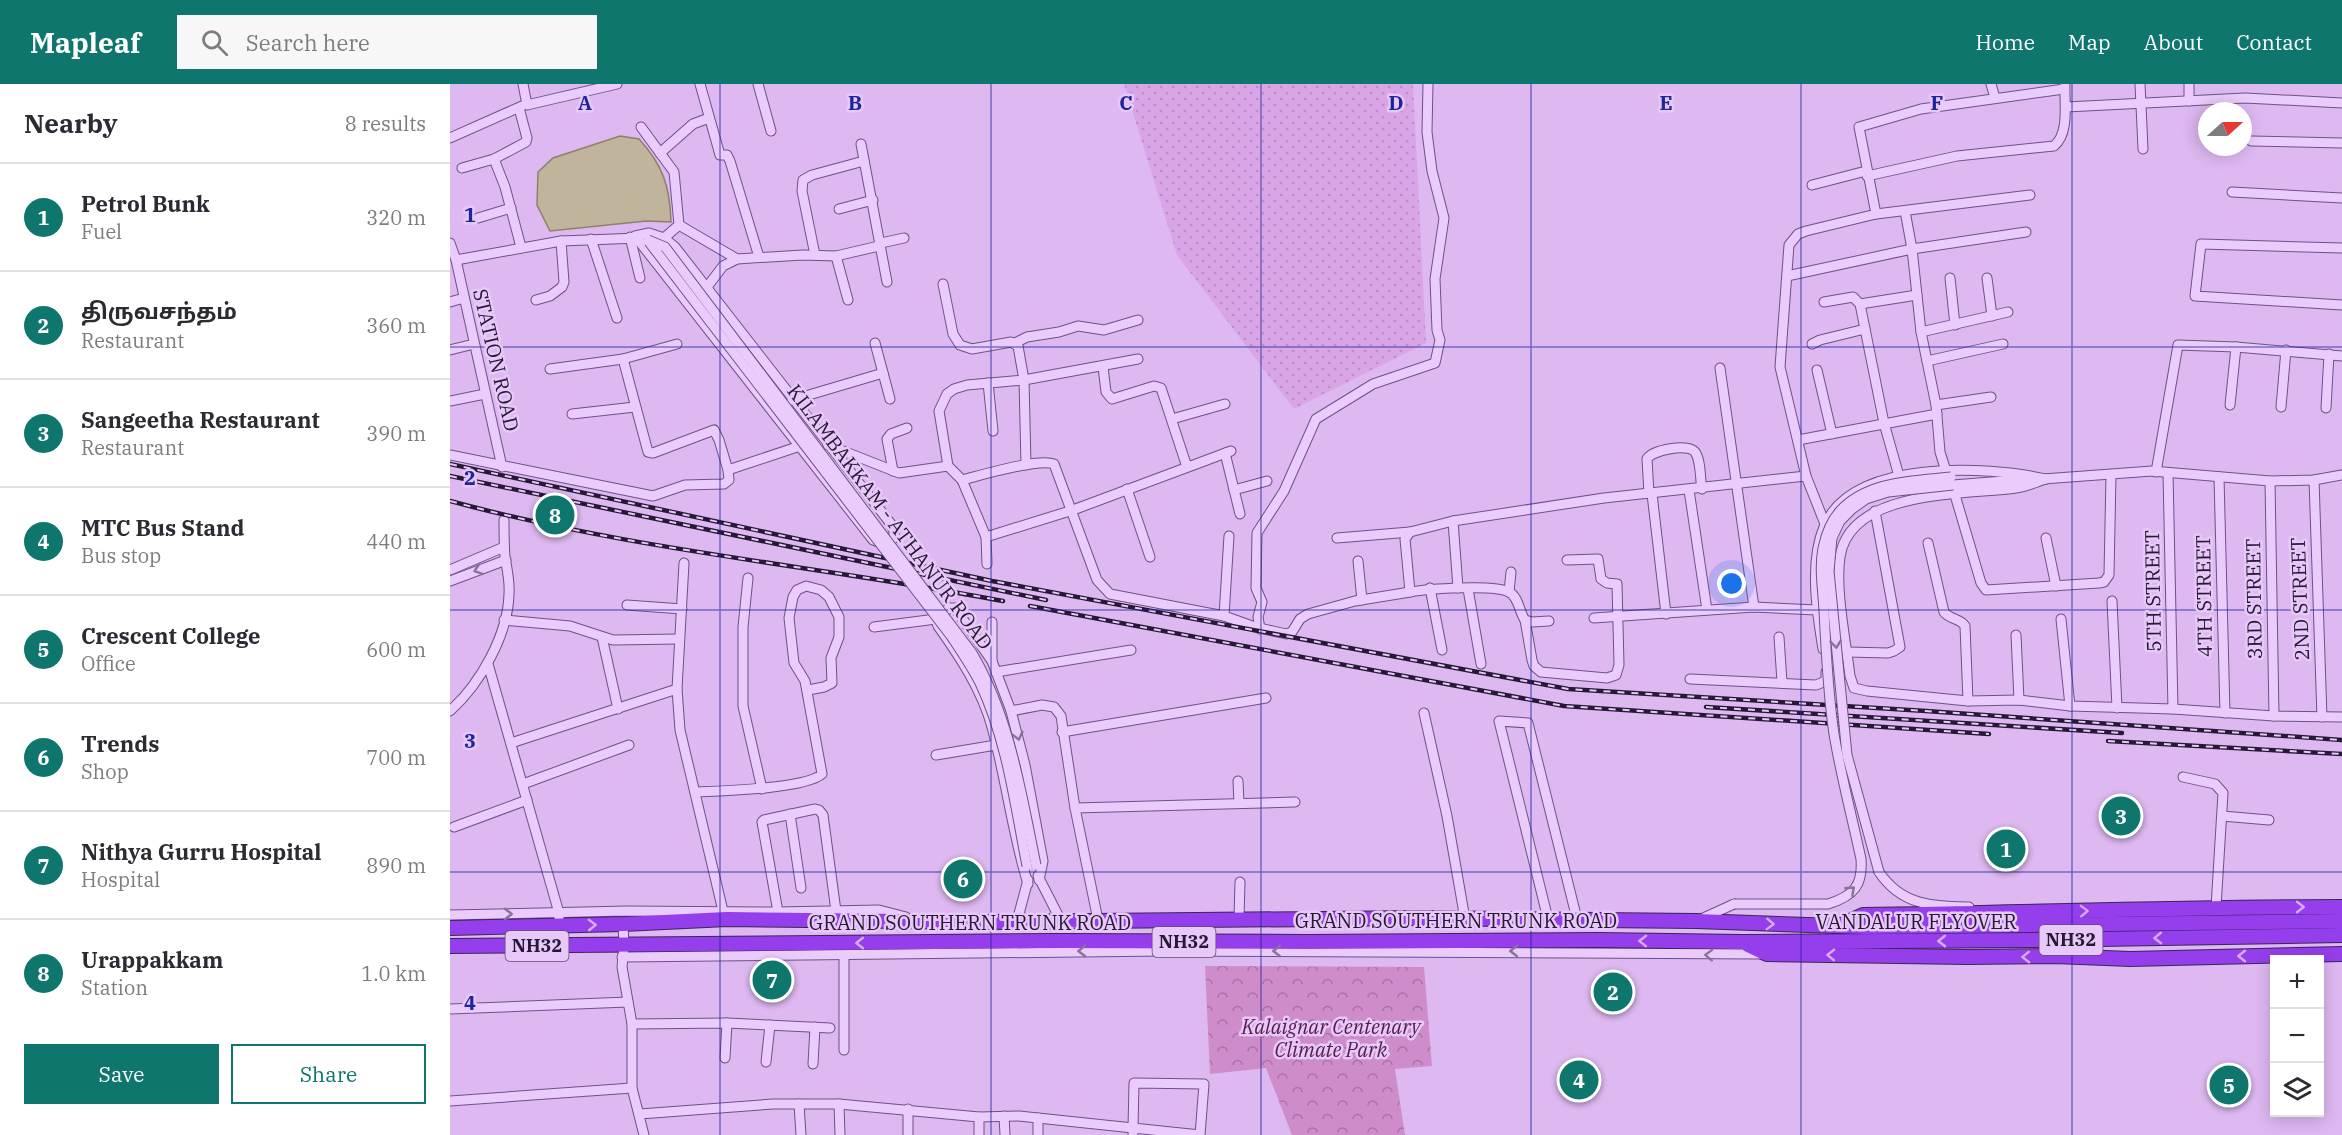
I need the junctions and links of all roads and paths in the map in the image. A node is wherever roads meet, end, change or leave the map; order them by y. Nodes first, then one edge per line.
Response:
1 (523, 84) edge
2 (700, 84) edge
3 (758, 84) edge
4 (1428, 84) edge
5 (1991, 84) edge
6 (2140, 84) edge
7 (2189, 84) edge
8 (612, 85) edge
9 (2065, 87) edge
10 (1995, 98) junction
11 (2189, 100) junction
12 (2141, 102) junction
13 (2342, 103) edge
14 (523, 106) junction
15 (2066, 106) junction
16 (709, 118) junction
17 (641, 127) dead end
18 (771, 131) dead end
19 (450, 138) edge
20 (2252, 141) edge
21 (2342, 143) edge
22 (861, 144) dead end
23 (2143, 149) dead end
24 (660, 153) junction
25 (494, 159) junction
26 (864, 161) junction
27 (462, 168) dead end
28 (1867, 174) junction
29 (1812, 185) dead end
30 (2232, 192) dead end
31 (2030, 195) dead end
32 (2342, 198) edge
33 (873, 200) junction
34 (511, 208) junction
35 (839, 209) dead end
36 (1905, 211) junction
37 (1876, 214) junction
38 (478, 218) dead end
39 (679, 225) junction
40 (2026, 232) dead end
41 (632, 236) junction
42 (664, 238) junction
43 (904, 238) dead end
44 (591, 239) junction
45 (561, 241) junction
46 (450, 243) edge
47 (880, 244) junction
48 (521, 246) junction
49 (2342, 248) edge
50 (1912, 249) junction
51 (814, 255) junction
52 (836, 256) junction
53 (759, 257) junction
54 (737, 259) junction
55 (456, 260) junction
56 (1787, 276) junction
57 (640, 278) dead end
58 (1950, 278) dead end
59 (1987, 278) dead end
60 (887, 282) dead end
61 (943, 284) dead end
62 (707, 287) junction
63 (1917, 296) junction
64 (464, 298) junction
65 (536, 300) dead end
66 (848, 300) dead end
67 (450, 302) edge
68 (1824, 302) dead end
69 (1860, 304) junction
70 (2342, 305) edge
71 (2008, 312) dead end
72 (1992, 316) junction
73 (617, 318) dead end
74 (1138, 320) dead end
75 (1955, 324) junction
76 (1865, 328) junction
77 (1921, 332) junction
78 (874, 343) dead end
79 (1015, 343) junction
80 (474, 344) junction
81 (677, 344) dead end
82 (1812, 344) dead end
83 (2003, 344) dead end
84 (2236, 347) junction
85 (450, 350) edge
86 (2286, 351) junction
87 (2329, 354) junction
88 (2342, 356) edge
89 (623, 359) junction
90 (1137, 359) dead end
91 (1927, 361) junction
92 (1103, 367) junction
93 (1720, 368) dead end
94 (550, 369) dead end
95 (1817, 370) dead end
96 (883, 373) junction
97 (1024, 380) junction
98 (988, 383) junction
99 (485, 394) junction
100 (1991, 397) dead end
101 (890, 399) dead end
102 (792, 400) junction
103 (450, 401) edge
104 (1225, 404) dead end
105 (2230, 405) dead end
106 (635, 407) junction
107 (2281, 407) dead end
108 (2326, 408) dead end
109 (1936, 410) junction
110 (572, 414) dead end
111 (1172, 419) junction
112 (1884, 423) junction
113 (907, 428) dead end
114 (993, 431) dead end
115 (1832, 434) junction
116 (1798, 440) junction
117 (800, 445) junction
118 (828, 445) junction
119 (450, 455) edge
120 (1026, 465) junction
121 (948, 466) junction
122 (502, 467) junction
123 (1187, 467) junction
124 (728, 471) junction
125 (893, 471) junction
126 (1946, 471) junction
127 (2156, 472) junction
128 (2168, 473) junction
129 (2112, 475) junction
130 (2342, 475) edge
131 (1899, 476) junction
132 (1806, 477) junction
133 (2220, 477) junction
134 (2046, 479) junction
135 (962, 480) junction
136 (1996, 480) junction
137 (2314, 480) junction
138 (1268, 481) dead end
139 (2270, 481) junction
140 (1737, 484) junction
141 (1127, 489) junction
142 (1702, 489) junction
143 (1234, 490) junction
144 (1689, 490) junction
145 (1651, 494) junction
146 (1955, 495) junction
147 (1073, 510) junction
148 (1875, 511) junction
149 (1240, 514) dead end
150 (504, 519) dead end
151 (1453, 521) junction
152 (1825, 524) junction
153 (1410, 532) junction
154 (1229, 536) dead end
155 (986, 537) junction
156 (1338, 538) dead end
157 (2046, 538) dead end
158 (1928, 543) dead end
159 (504, 547) junction
160 (1150, 557) dead end
161 (506, 560) junction
162 (1566, 560) dead end
163 (1358, 561) dead end
164 (684, 563) dead end
165 (987, 564) dead end
166 (450, 570) edge
167 (1511, 572) dead end
168 (748, 578) dead end
169 (450, 581) edge
170 (2056, 586) junction
171 (1430, 588) junction
172 (1463, 588) junction
173 (1410, 592) junction
174 (1509, 592) junction
175 (1362, 600) junction
176 (2112, 601) dead end
177 (627, 605) dead end
178 (1754, 607) junction
179 (682, 609) junction
180 (1707, 610) junction
181 (1817, 610) junction
182 (1666, 614) junction
183 (1224, 616) junction
184 (1618, 616) junction
185 (1594, 618) dead end
186 (936, 619) junction
187 (2061, 619) dead end
188 (504, 620) junction
189 (1525, 620) junction
190 (1549, 621) dead end
191 (992, 622) dead end
192 (874, 627) dead end
193 (1260, 629) junction
194 (2016, 636) dead end
195 (602, 637) junction
196 (1779, 638) dead end
197 (679, 639) junction
198 (1131, 650) dead end
199 (1442, 650) dead end
200 (1847, 652) junction
201 (992, 661) junction
202 (488, 664) junction
203 (1481, 664) dead end
204 (996, 672) junction
205 (1690, 679) dead end
206 (1782, 682) junction
207 (1824, 683) junction
208 (1854, 688) junction
209 (677, 689) junction
210 (808, 690) junction
211 (1266, 699) dead end
212 (2019, 700) junction
213 (1968, 701) junction
214 (2070, 706) junction
215 (2117, 708) junction
216 (618, 709) junction
217 (2173, 709) junction
218 (450, 711) edge
219 (1011, 711) junction
220 (1424, 713) dead end
221 (2225, 713) junction
222 (2274, 716) junction
223 (2322, 717) junction
224 (2342, 717) edge
225 (1062, 732) junction
226 (511, 743) junction
227 (629, 745) dead end
228 (996, 745) junction
229 (936, 755) dead end
230 (2183, 777) dead end
231 (1238, 781) dead end
232 (523, 784) junction
233 (762, 789) junction
234 (695, 792) junction
235 (527, 800) junction
236 (1295, 802) dead end
237 (1239, 803) junction
238 (1075, 808) junction
239 (790, 814) junction
240 (2222, 816) junction
241 (2269, 820) dead end
242 (454, 828) dead end
243 (1032, 865) junction
244 (1039, 880) junction
245 (1240, 882) dead end
246 (1028, 884) junction
247 (801, 888) dead end
248 (2216, 907) junction
249 (2342, 907) edge
250 (723, 911) junction
251 (836, 911) junction
252 (778, 912) junction
253 (2046, 912) junction
254 (450, 915) edge
255 (559, 919) junction
256 (1239, 919) junction
257 (1465, 919) junction
258 (1548, 919) junction
259 (1577, 919) junction
260 (1098, 920) junction
261 (920, 921) junction
262 (1017, 921) junction
263 (1060, 921) junction
264 (1696, 921) junction
265 (2342, 921) edge
266 (623, 924) junction
267 (1839, 926) junction
268 (450, 928) edge
269 (2342, 935) edge
270 (1743, 942) junction
271 (450, 946) edge
272 (623, 951) junction
273 (1767, 954) junction
274 (2342, 954) edge
275 (844, 955) junction
276 (628, 1002) junction
277 (450, 1009) edge
278 (727, 1023) junction
279 (632, 1024) junction
280 (770, 1025) junction
281 (815, 1027) junction
282 (830, 1028) dead end
283 (844, 1050) dead end
284 (725, 1058) dead end
285 (766, 1062) dead end
286 (813, 1064) dead end
287 (632, 1088) junction
288 (450, 1101) edge
289 (799, 1104) junction
290 (839, 1104) junction
291 (908, 1109) junction
292 (640, 1114) junction
293 (1004, 1116) junction
294 (979, 1117) junction
295 (1038, 1118) junction
296 (1097, 1124) junction
297 (1133, 1131) edge
298 (1162, 1133) edge
299 (644, 1135) edge
300 (801, 1135) edge
301 (840, 1135) edge
302 (908, 1135) edge
303 (979, 1135) edge
304 (1005, 1135) edge
305 (1038, 1135) edge
306 (1096, 1135) edge
307 (1200, 1135) edge

1 - 14 street
2 - 16 street
3 - 18 street
4 - 193 street
5 - 10 street
6 - 12 street
7 - 11 street
8 - 14 street
9 - 10 street
9 - 15 street
10 - 28 street
11 - 12 street
11 - 13 street
12 - 15 street
12 - 23 street
14 - 19 street
14 - 25 street
15 - 28 street
16 - 24 street
16 - 53 street
17 - 24 street
20 - 21 street
22 - 26 street
24 - 39 street
25 - 27 street
25 - 34 street
26 - 33 street
26 - 51 street
28 - 29 street
28 - 37 street
30 - 32 street
31 - 36 street
33 - 35 street
33 - 47 street
34 - 38 street
34 - 48 street
36 - 37 street
36 - 50 street
37 - 56 street
39 - 42 street
39 - 54 street
40 - 50 street
41 - 42 street
41 - 44 street, KILAMBAKKAM - ATHANUR ROAD
41 - 57 street
41 - 117 street
41 - 243 street, KILAMBAKKAM - ATHANUR ROAD, bridge
42 - 62 street
43 - 47 street
44 - 45 street, KILAMBAKKAM - ATHANUR ROAD
44 - 73 street
45 - 48 street, KILAMBAKKAM - ATHANUR ROAD
45 - 65 street
46 - 55 street
47 - 52 street
47 - 60 street
48 - 55 street, KILAMBAKKAM - ATHANUR ROAD
49 - 70 street
50 - 56 street
50 - 63 street
51 - 52 street
51 - 53 street
52 - 66 street
53 - 54 street
54 - 62 street
55 - 64 street, STATION ROAD
56 - 116 street
58 - 75 street
59 - 72 street
61 - 79 street
62 - 102 street
63 - 69 street
63 - 77 street
64 - 67 street
64 - 80 street, STATION ROAD
68 - 69 street
69 - 76 street
71 - 72 street
72 - 75 street
74 - 79 street
75 - 77 street
76 - 82 street
76 - 112 street
77 - 91 street
78 - 96 street
79 - 97 street
80 - 85 street
80 - 99 street, STATION ROAD
81 - 89 street
83 - 91 street
84 - 86 street
84 - 105 street
84 - 127 street
86 - 87 street
86 - 107 street
87 - 88 street
87 - 108 street
89 - 94 street
89 - 106 street
90 - 92 street
91 - 109 street
92 - 97 street
92 - 111 street
93 - 140 street
95 - 115 street
96 - 101 street
96 - 102 street
97 - 98 street
97 - 120 street
98 - 114 street
98 - 121 street
99 - 103 street
99 - 122 street, STATION ROAD
100 - 109 street
102 - 118 street
104 - 111 street
106 - 110 street
106 - 124 street
109 - 112 street
109 - 126 street
111 - 123 street
112 - 115 street
112 - 131 street
113 - 125 street
115 - 116 street
116 - 132 street
117 - 118 street
117 - 118 street
117 - 124 street
118 - 125 street
119 - 122 street
120 - 135 street
120 - 147 street
121 - 125 street
121 - 135 street
122 - 124 street
123 - 141 street
123 - 143 street
126 - 131 street
126 - 134 street
127 - 128 street
127 - 129 street
128 - 133 street
128 - 217 street, 5TH STREET
129 - 134 street
129 - 170 street
130 - 137 street
131 - 152 street
132 - 140 street
132 - 152 street
133 - 139 street
133 - 221 street, 4TH STREET
134 - 136 street
134 - 146 street
135 - 155 street
136 -> 253 street, bridge
264 -> 136 street, bridge
137 - 139 street
137 - 223 street, 2ND STREET
138 - 143 street
139 - 222 street, 3RD STREET
140 - 142 street
140 - 178 street
141 - 147 street
141 - 160 street
142 - 144 street
142 - 145 street
143 - 149 street
144 - 145 street
144 - 180 street
145 - 151 street
145 - 182 street
146 - 148 street
146 - 170 street
147 - 155 street
147 - 183 street
148 - 200 street
148 - 200 street
150 - 159 street
151 - 153 street
151 - 172 street
152 - 181 street
153 - 156 street
153 - 173 street
154 - 183 street
155 - 165 street
157 - 170 street
158 - 213 street
159 - 161 street
159 - 166 street
161 -> 169 street
161 - 188 street
162 - 184 street
163 - 175 street
164 - 179 street
167 - 174 street
168 - 233 street
171 - 172 street
171 - 173 street
171 - 199 street
172 - 174 street
172 - 203 street
173 - 175 street
174 - 189 street
175 - 193 street
176 - 215 street
177 - 179 street
178 - 180 street
178 - 181 street
179 - 197 street
180 - 182 street
181 - 207 street
182 - 184 street
183 - 193 street
184 - 185 street
184 - 189 street
186 - 192 street
186 - 201 street
186 - 228 street
187 - 214 street
188 - 195 street
188 - 202 street
189 - 190 street
191 - 201 street
194 - 212 street
195 - 197 street
195 - 216 street
196 - 206 street
197 - 209 street
198 - 204 street
200 - 208 street
201 - 204 street
202 - 218 street
202 - 226 street
204 - 219 street
205 - 206 street
206 - 207 street
207 - 208 street
208 - 213 street
209 - 216 street
209 - 234 street
210 - 210 street
210 - 233 street
211 - 225 street
212 - 213 street
212 - 214 street
214 - 215 street
215 - 217 street
216 - 226 street
217 - 221 street
219 - 225 street
219 -> 244 street
220 - 257 street
221 - 222 street
222 - 223 street
223 - 224 street
225 - 238 street
226 - 232 street
227 - 232 street
228 - 229 street
228 - 246 street
230 - 240 street
231 - 237 street
232 - 235 street
233 - 234 street
234 - 250 street
235 - 242 street
235 - 255 street
236 - 237 street
237 - 238 street
238 - 260 street
239 - 247 street
239 - 251 street
239 - 252 street
240 - 241 street
240 - 248 street
243 - 244 street, KILAMBAKKAM - ATHANUR ROAD
243 - 246 street, KILAMBAKKAM - ATHANUR ROAD
244 - 263 street, KILAMBAKKAM - ATHANUR ROAD
245 - 256 street
246 - 262 street, KILAMBAKKAM - ATHANUR ROAD
248 -> 249 highway
253 -> 248 highway
250 - 252 street
250 - 255 street
251 - 252 street
251 - 261 street
253 - 267 highway
254 -> 255 street
255 -> 266 highway, GRAND SOUTHERN TRUNK ROAD / NH32
255 - 268 highway, GRAND SOUTHERN TRUNK ROAD / NH32
256 - 257 highway, GRAND SOUTHERN TRUNK ROAD / NH32
256 - 260 highway, GRAND SOUTHERN TRUNK ROAD / NH32
257 - 258 highway, GRAND SOUTHERN TRUNK ROAD / NH32
258 - 259 highway, GRAND SOUTHERN TRUNK ROAD / NH32
258 - 259 street
259 - 264 highway, GRAND SOUTHERN TRUNK ROAD / NH32
260 - 263 highway, GRAND SOUTHERN TRUNK ROAD / NH32
261 - 262 highway, GRAND SOUTHERN TRUNK ROAD / NH32
261 - 266 highway, GRAND SOUTHERN TRUNK ROAD / NH32
262 - 263 highway, NH32
264 -> 267 highway, GRAND SOUTHERN TRUNK ROAD / NH32
265 - 267 highway, VANDALUR FLYOVER / NH32
266 - 272 street
269 -> 270 highway, VANDALUR FLYOVER / NH32
270 -> 272 highway, GRAND SOUTHERN TRUNK ROAD / NH32
270 - 273 highway
271 - 272 highway, GRAND SOUTHERN TRUNK ROAD / NH32
272 - 275 street
272 - 276 street
274 -> 273 highway
273 -> 275 street
275 - 283 street
276 - 277 street
276 - 279 street
278 - 279 street
278 - 280 street
278 - 284 street
279 - 287 street
280 - 281 street
280 - 285 street
281 - 282 street
281 - 286 street
287 - 288 street
287 - 292 street
289 - 290 street
289 - 292 street
289 - 300 street
290 - 291 street
290 - 301 street
291 - 294 street
291 - 302 street
292 - 299 street
293 - 294 street
293 - 295 street
293 - 304 street
294 - 303 street
295 - 296 street
295 - 305 street
296 - 297 street
296 - 306 street
297 - 298 street
297 - 307 street
298 - 307 street

